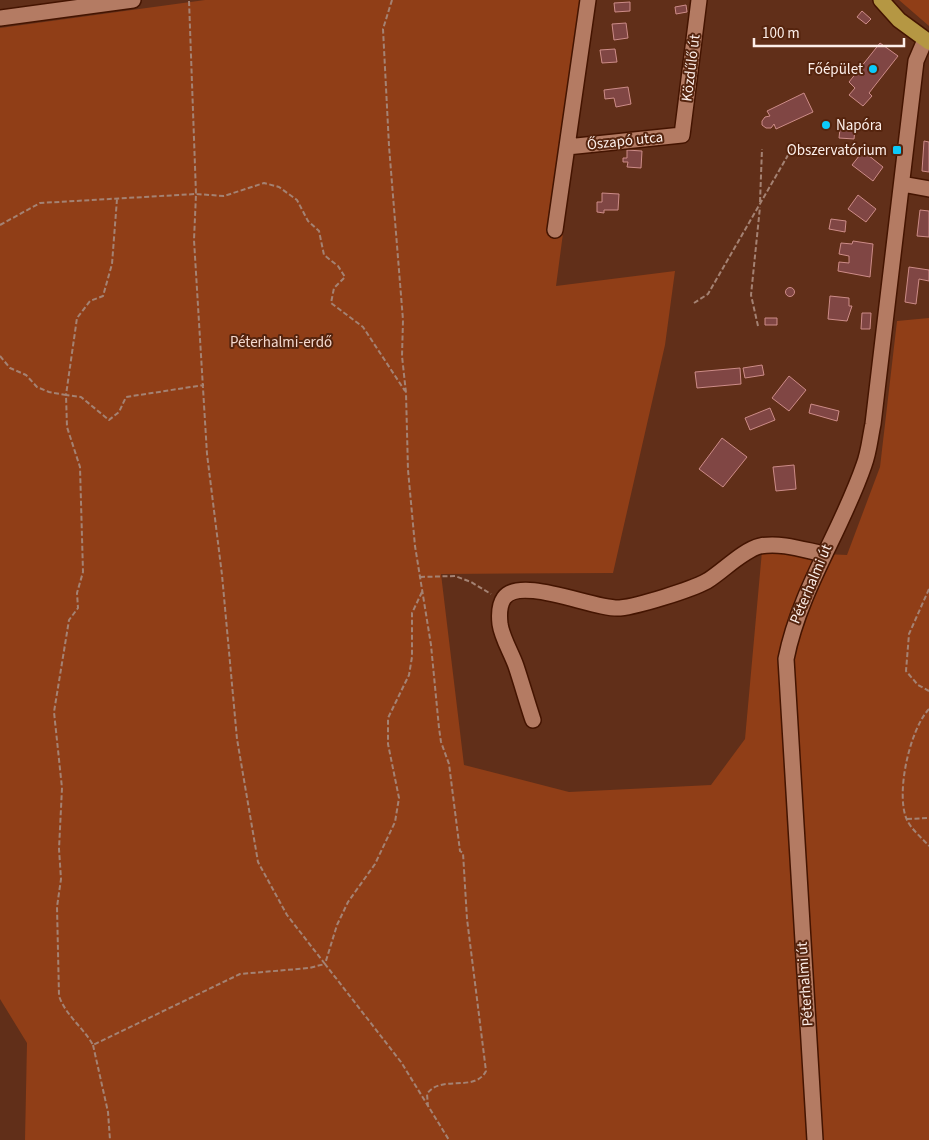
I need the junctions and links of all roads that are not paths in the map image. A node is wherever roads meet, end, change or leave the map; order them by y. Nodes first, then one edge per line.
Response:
1 (133, 0) edge
2 (588, 0) edge
3 (699, 0) edge
4 (881, 0) edge
5 (0, 18) edge
6 (927, 41) edge
7 (682, 135) joint
8 (567, 147) junction
9 (902, 184) junction
10 (929, 189) edge
11 (554, 230) dead end
12 (824, 554) junction
13 (532, 720) dead end
14 (815, 1140) edge

1 - 5 street
2 - 8 street
3 - 7 street, Közdűlő út
4 - 6 main road
6 - 9 street, Péterhalmi út
7 - 8 street, Őszapó utca
8 - 11 street
9 - 10 street
9 - 12 street, Péterhalmi út
12 - 13 street
12 - 14 street, Péterhalmi út

